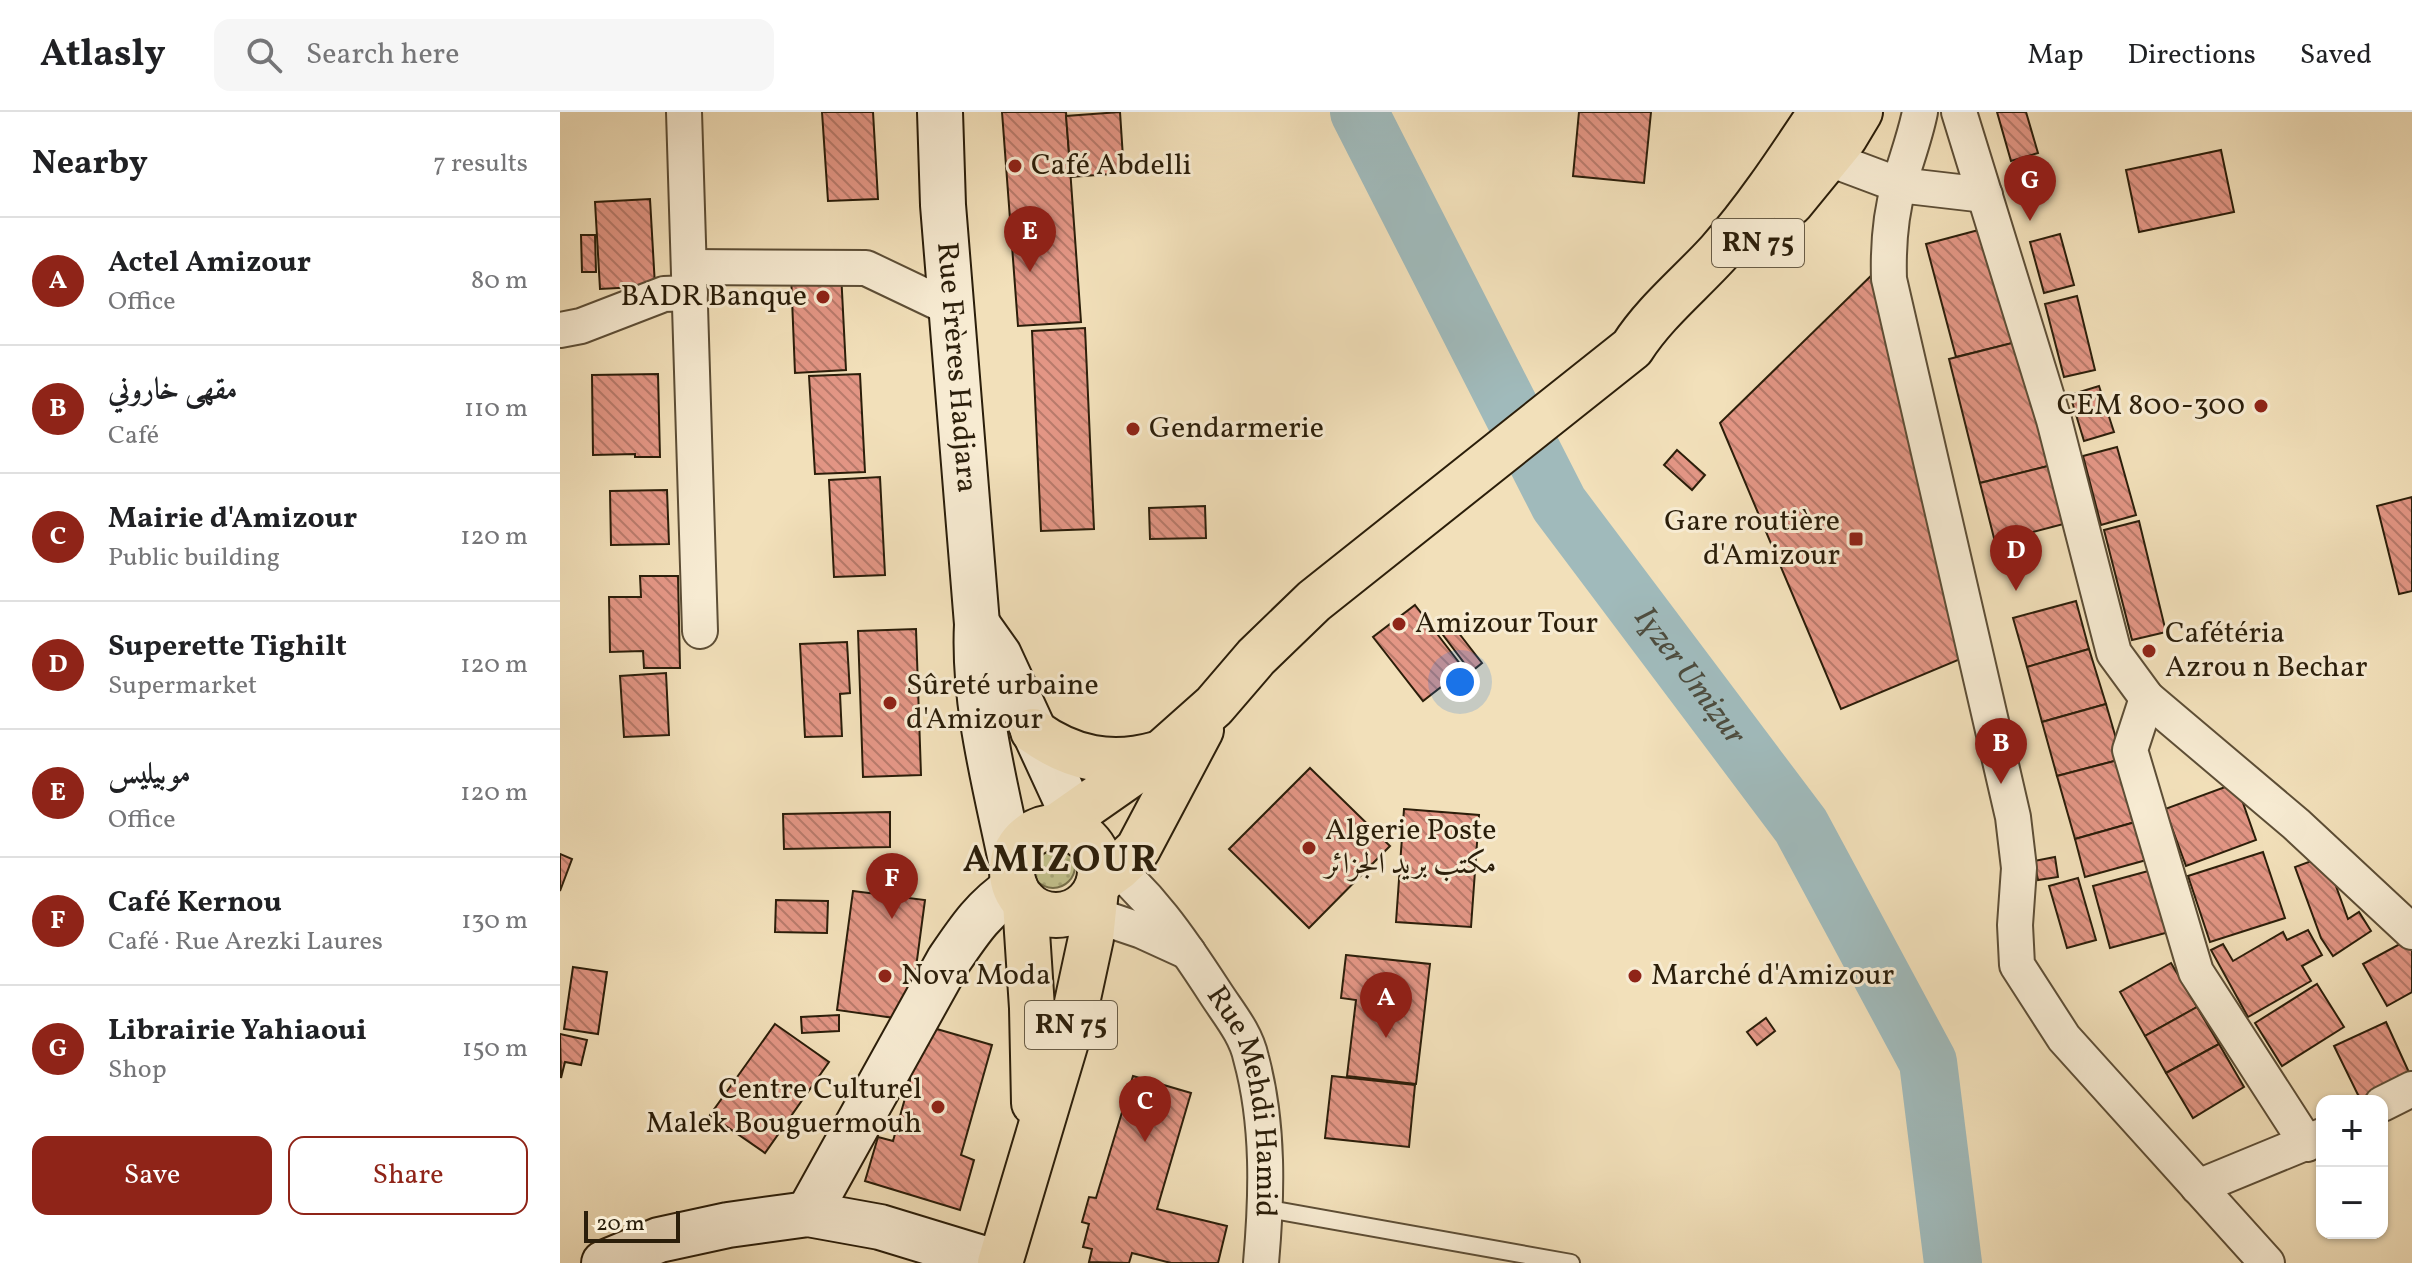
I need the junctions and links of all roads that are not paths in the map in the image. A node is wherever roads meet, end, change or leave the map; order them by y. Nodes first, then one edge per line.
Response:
1 (684, 112) edge
2 (940, 112) edge
3 (1821, 112) edge
4 (1860, 112) edge
5 (1920, 112) edge
6 (1959, 112) edge
7 (1827, 158) junction
8 (1899, 185) junction
9 (1985, 195) junction
10 (689, 280) junction
11 (952, 309) junction
12 (560, 330) edge
13 (1632, 348) junction
14 (977, 624) junction
15 (700, 631) dead end
16 (2147, 698) junction
17 (1214, 706) junction
18 (1033, 731) junction
19 (1160, 754) junction
20 (1088, 866) junction
21 (1017, 885) junction
22 (2412, 932) edge
23 (1189, 953) junction
24 (2412, 1089) edge
25 (2388, 1101) edge
26 (2314, 1140) edge
27 (1032, 1158) junction
28 (2198, 1187) junction
29 (1263, 1208) junction
30 (808, 1214) junction
31 (604, 1263) edge
32 (999, 1263) edge
33 (1261, 1263) edge
34 (1571, 1263) edge
35 (2267, 1263) edge

1 - 10 street
2 - 11 main road, Rue Frères Hadjara
3 - 13 main road, RN 75
4 - 7 main road, RN 75
5 - 8 street
6 - 9 street
7 - 8 street
7 - 13 main road, RN 75
8 - 9 street
8 - 28 street
9 - 16 street
10 - 11 street
10 - 12 street
10 - 15 street
11 - 14 main road, Rue Frères Hadjara
13 - 17 main road, RN 75
14 - 18 main road
14 - 21 main road, Rue Frères Hadjara
16 - 22 street
16 - 26 street
17 - 19 main road, RN 75
17 - 20 main road, RN 75
18 - 19 main road
18 - 20 main road
19 - 20 main road, RN 75
20 - 21 main road
20 - 21 main road
20 - 23 street, Rue Mehdi Hamid
20 - 23 street, Rue Mehdi Hamid
20 - 27 main road, RN 75
21 - 27 main road, RN 75
21 - 30 main road
23 - 29 street, Rue Mehdi Hamid
24 - 25 street
26 - 28 street
27 - 32 main road, RN 75
28 - 35 street
29 - 33 street, Rue Mehdi Hamid
29 - 34 lane
30 - 31 main road
30 - 32 main road

